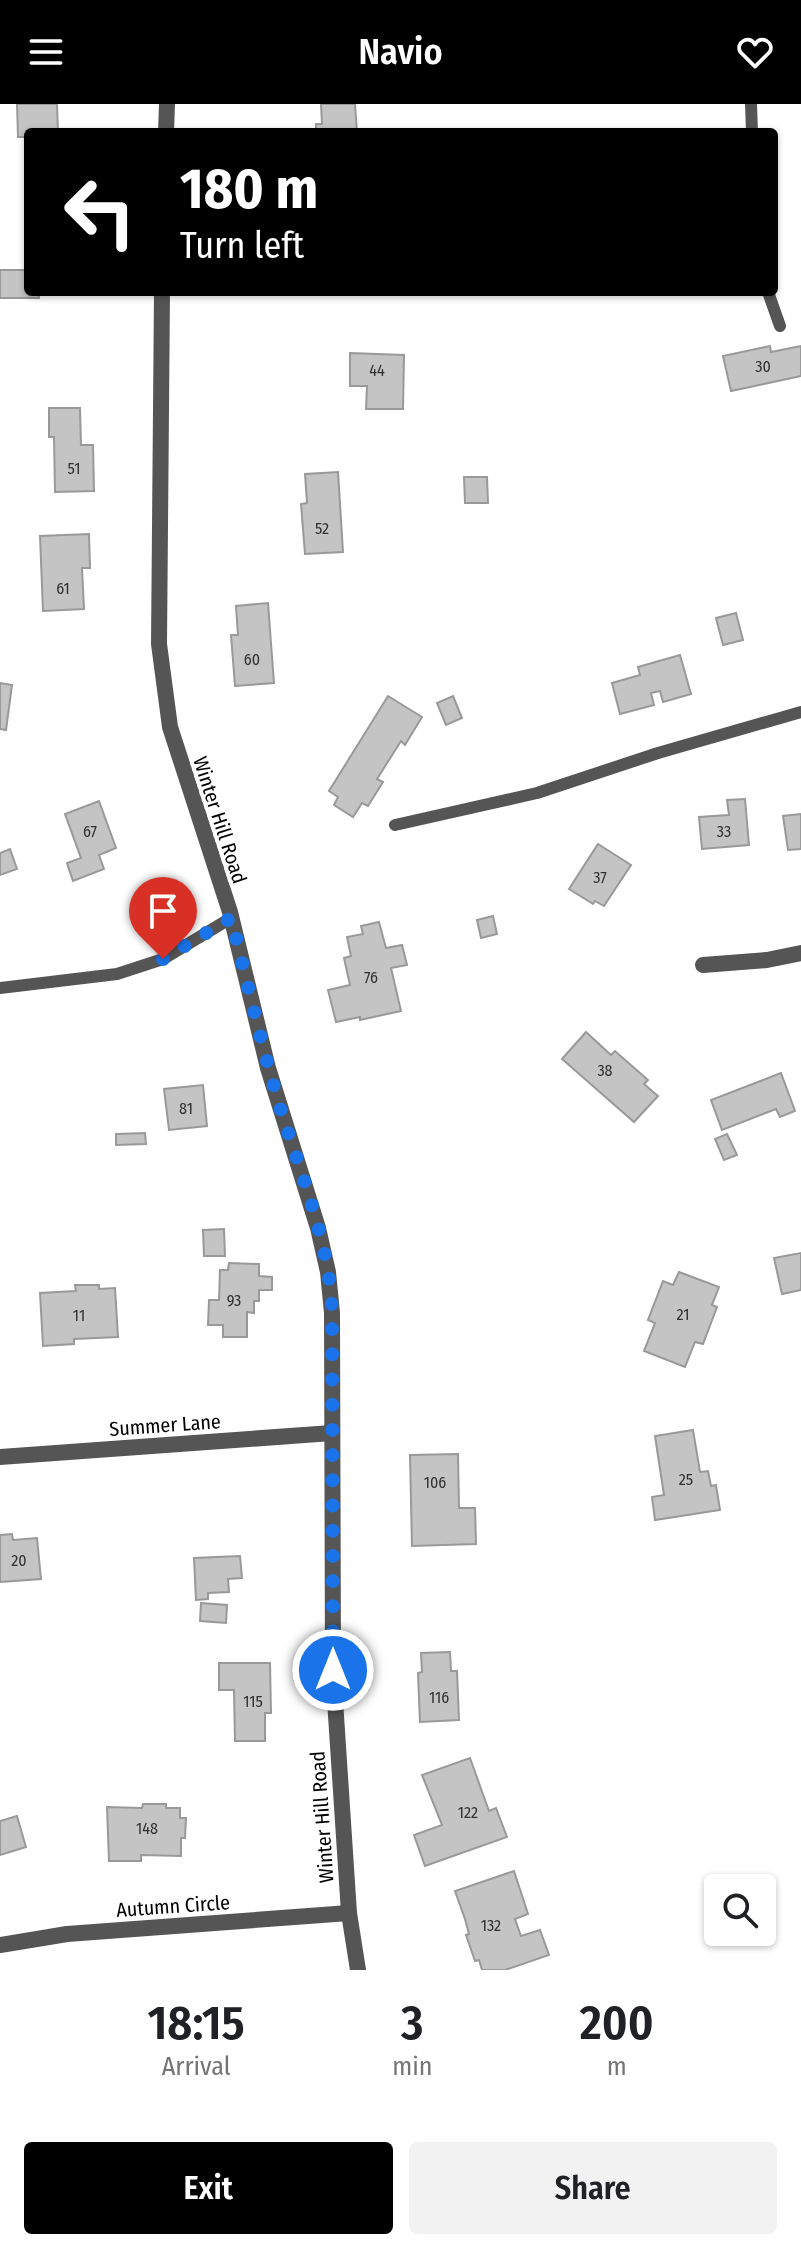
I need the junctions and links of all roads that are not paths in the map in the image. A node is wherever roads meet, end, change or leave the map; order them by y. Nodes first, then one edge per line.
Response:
1 (167, 104) edge
2 (751, 104) edge
3 (166, 128) edge
4 (752, 128) edge
5 (162, 296) edge
6 (769, 296) edge
7 (780, 326) dead end
8 (801, 712) edge
9 (395, 825) dead end
10 (231, 918) junction
11 (801, 953) edge
12 (703, 965) dead end
13 (0, 988) edge
14 (332, 1433) junction
15 (0, 1457) edge
16 (349, 1913) junction
17 (0, 1945) edge
18 (358, 1970) edge

1 - 3 street
2 - 4 lane
5 - 10 street, Winter Hill Road
6 - 7 lane
8 - 9 lane
10 - 13 lane
10 - 14 street, Winter Hill Road
11 - 12 street
14 - 15 street, Summer Lane
14 - 16 street, Winter Hill Road
16 - 17 street, Autumn Circle
16 - 18 street, Winter Hill Road

